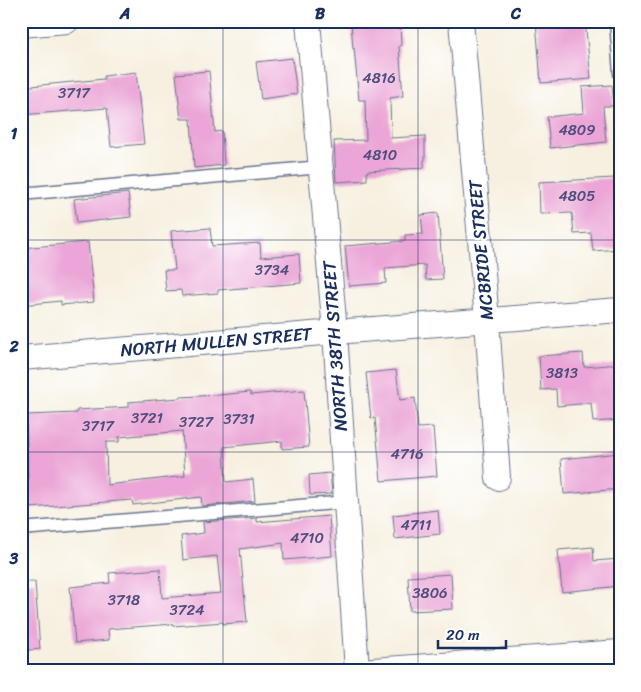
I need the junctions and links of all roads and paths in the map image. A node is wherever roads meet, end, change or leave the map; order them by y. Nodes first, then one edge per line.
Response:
1 (68, 21) edge
2 (308, 21) edge
3 (461, 21) edge
4 (616, 21) edge
5 (21, 25) edge
6 (620, 74) edge
7 (321, 167) junction
8 (21, 194) edge
9 (620, 310) edge
10 (487, 320) junction
11 (335, 332) junction
12 (21, 358) edge
13 (498, 478) dead end
14 (347, 502) junction
15 (21, 529) edge
16 (620, 652) edge
17 (385, 670) edge
18 (359, 671) edge

1 - 5 street
2 - 7 street, NORTH 38TH STREET
3 - 10 street, MCBRIDE STREET
4 - 6 lane
7 - 8 lane
7 - 11 street, NORTH 38TH STREET
9 - 10 street, NORTH MULLEN STREET
10 - 11 street, NORTH MULLEN STREET
10 - 13 street, MCBRIDE STREET
11 - 12 street, NORTH MULLEN STREET
11 - 14 street, NORTH 38TH STREET
14 - 15 lane
14 - 18 street, NORTH 38TH STREET
16 - 17 street
17 - 18 street

